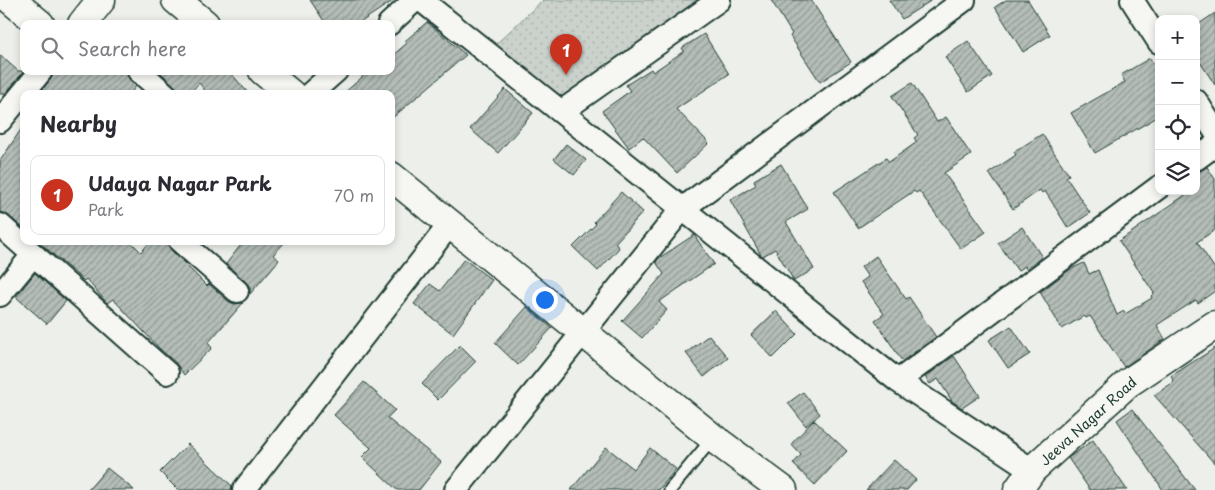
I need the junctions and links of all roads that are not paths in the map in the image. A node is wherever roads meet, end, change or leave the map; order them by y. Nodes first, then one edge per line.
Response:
1 (11, 0) edge
2 (101, 0) edge
3 (415, 0) edge
4 (422, 0) edge
5 (719, 0) edge
6 (1132, 0) edge
7 (958, 2) edge
8 (35, 20) edge
9 (85, 20) edge
10 (392, 20) edge
11 (1155, 36) edge
12 (38, 75) edge
13 (144, 75) edge
14 (268, 75) edge
15 (331, 75) edge
16 (29, 90) edge
17 (160, 90) edge
18 (286, 90) edge
19 (315, 90) edge
20 (20, 104) edge
21 (1199, 105) edge
22 (561, 112) junction
23 (0, 121) edge
24 (1215, 131) edge
25 (1215, 145) edge
26 (1200, 156) edge
27 (395, 179) edge
28 (1155, 190) edge
29 (682, 209) junction
30 (450, 224) junction
31 (0, 225) edge
32 (20, 243) edge
33 (22, 245) edge
34 (185, 245) edge
35 (33, 255) junction
36 (237, 290) dead end
37 (0, 295) edge
38 (1215, 325) edge
39 (583, 331) junction
40 (167, 374) dead end
41 (898, 382) junction
42 (713, 438) junction
43 (1025, 480) edge
44 (244, 490) edge
45 (456, 490) edge
46 (670, 490) edge
47 (783, 490) edge

1 - 8 street
2 - 9 street
3 - 10 street
4 - 22 street
5 - 22 street
6 - 11 street
7 - 29 street
12 - 16 street
13 - 17 street
14 - 18 street
15 - 19 street
20 - 23 street
21 - 24 street
22 - 29 street
25 - 26 street
27 - 30 street
28 - 41 street
29 - 39 street
29 - 41 street
30 - 39 street
30 - 44 street
31 - 32 street
33 - 35 street
34 - 36 street
35 - 37 street
35 - 40 street
38 - 43 street, Jeeva Nagar Road
39 - 42 street
39 - 45 street
41 - 43 street
42 - 46 lane
42 - 47 street

